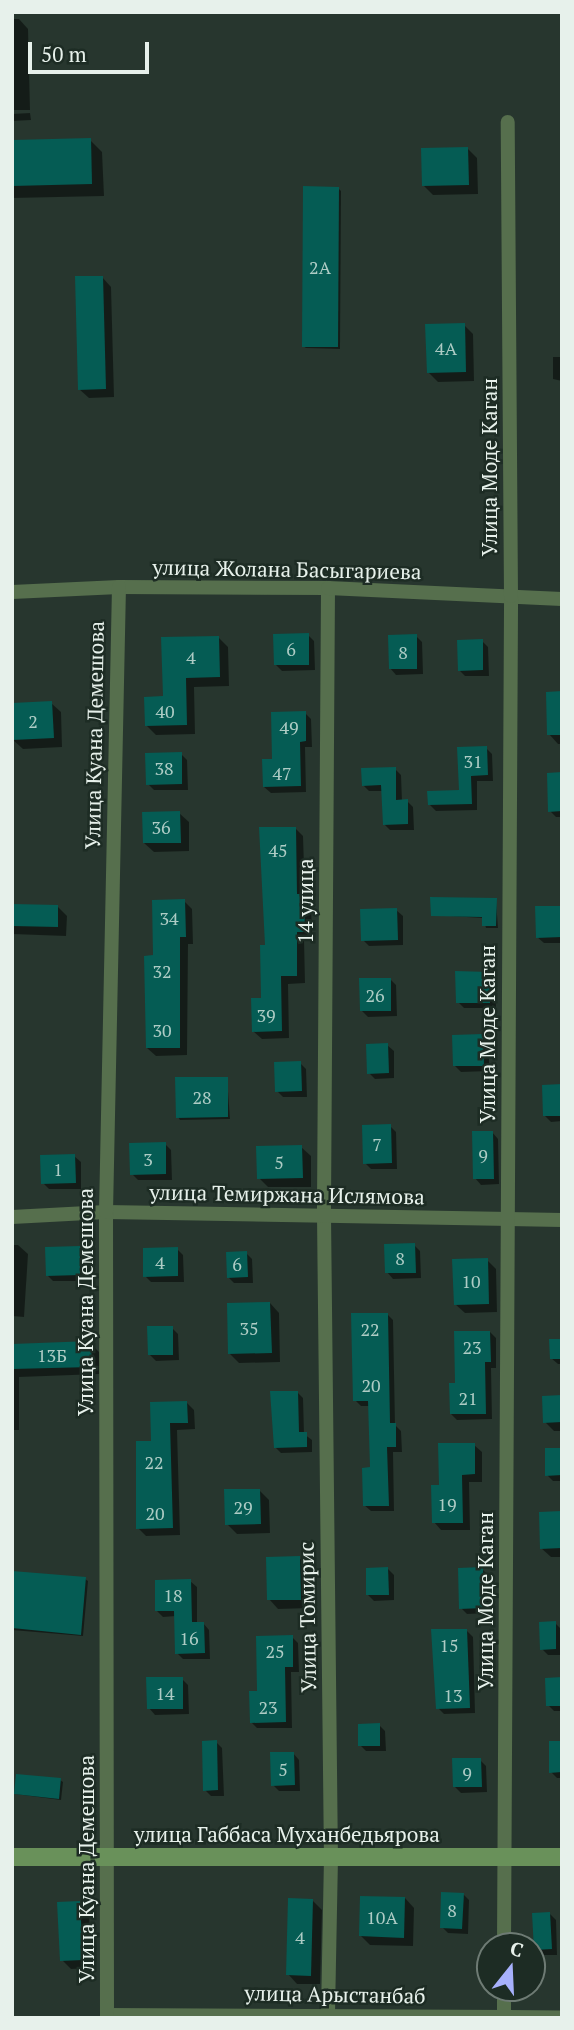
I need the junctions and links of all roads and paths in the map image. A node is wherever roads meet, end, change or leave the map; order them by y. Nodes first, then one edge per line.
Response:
1 (508, 122) dead end
2 (118, 587) junction
3 (328, 588) junction
4 (12, 592) edge
5 (511, 596) junction
6 (562, 599) edge
7 (106, 1212) junction
8 (324, 1215) junction
9 (12, 1217) edge
10 (507, 1220) junction
11 (562, 1220) edge
12 (12, 1857) edge
13 (108, 1857) junction
14 (331, 1857) junction
15 (505, 1857) junction
16 (562, 1857) edge
17 (504, 1932) edge
18 (107, 2016) edge
19 (328, 2016) edge
20 (562, 2017) edge
21 (504, 2018) edge

1 - 5 street, Улица Моде Каган
2 - 3 street, улица Жолана Басыгариева
2 - 4 street, улица Жолана Басыгариева
2 - 7 street, Улица Куана Демешова
3 - 5 street, улица Жолана Басыгариева
3 - 8 street, 14 улица
5 - 6 street, улица Жолана Басыгариева
5 - 10 street, Улица Моде Каган
7 - 8 street, улица Темиржана Ислямова
7 - 9 street, улица Темиржана Ислямова
7 - 13 street, Улица Куана Демешова
8 - 10 street, улица Темиржана Ислямова
8 - 14 street, Улица Томирис
10 - 11 street, улица Темиржана Ислямова
10 - 15 street, Улица Моде Каган
12 - 13 street, улица Габбаса Муханбедьярова
13 - 14 street, улица Габбаса Муханбедьярова
13 - 18 street, Улица Куана Демешова
14 - 15 street, улица Габбаса Муханбедьярова
14 - 19 street, Улица Томирис
15 - 16 street, улица Габбаса Муханбедьярова
15 - 17 street, Улица Моде Каган
18 - 19 street, улица Арыстанбаб
19 - 21 street, улица Арыстанбаб
20 - 21 street, улица Арыстанбаб

